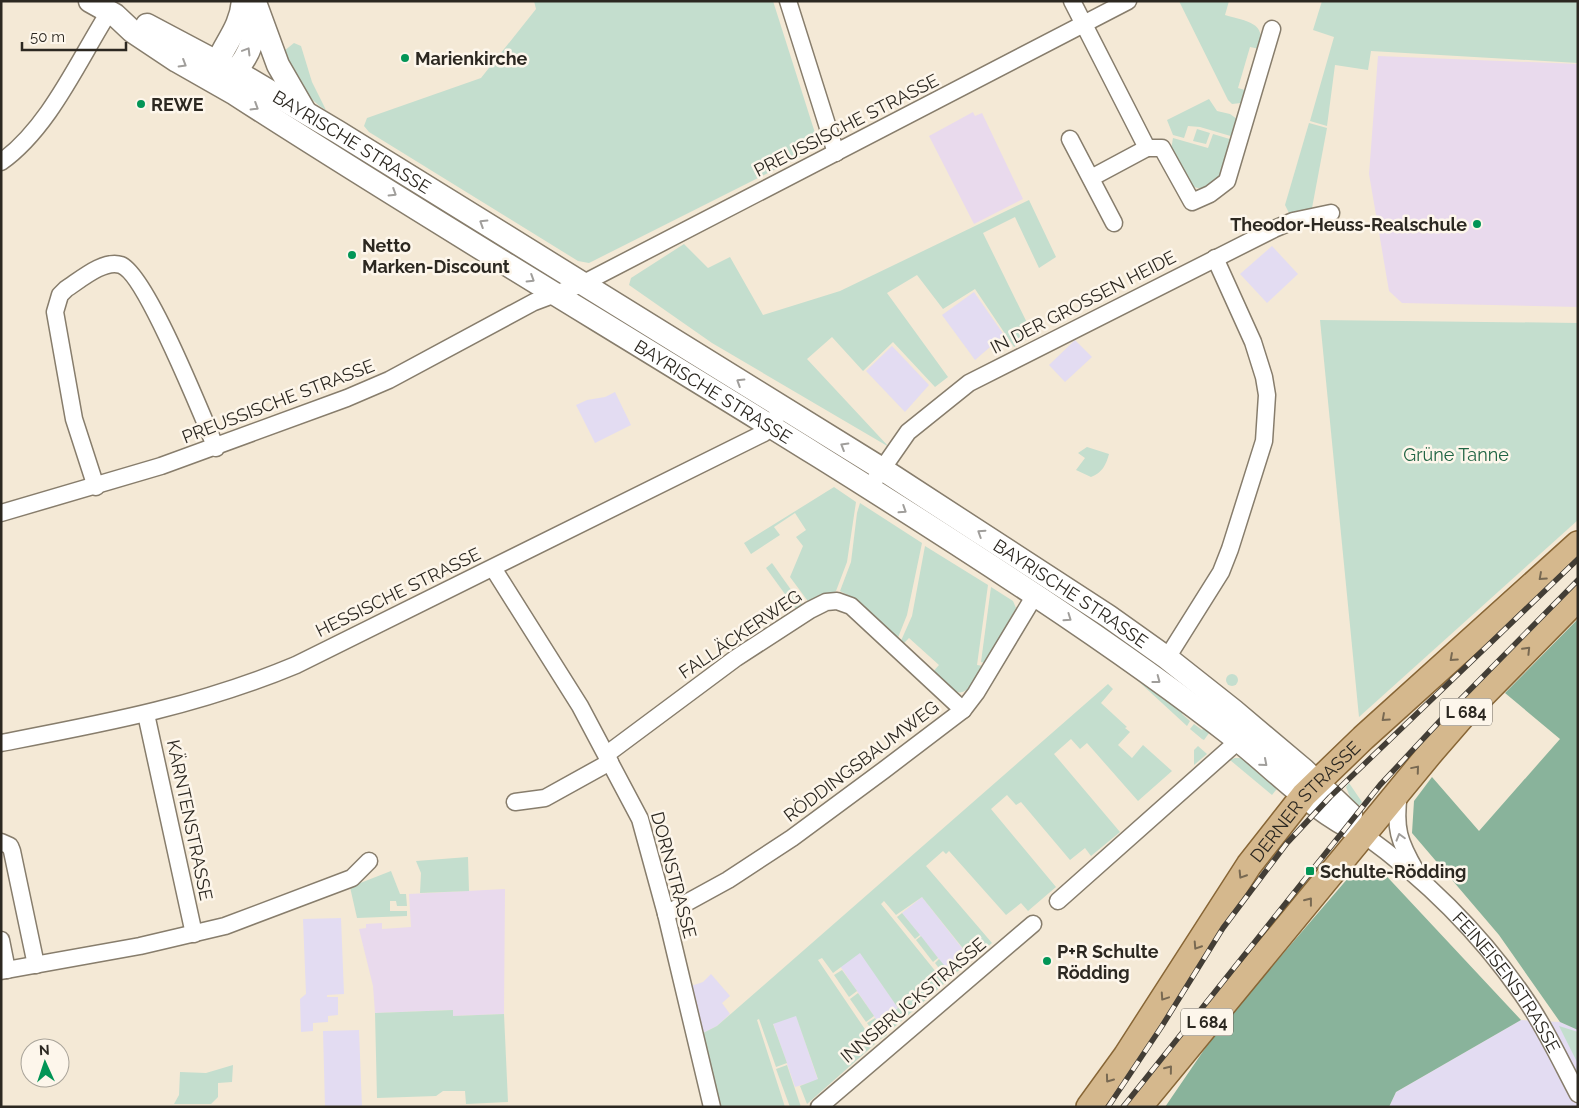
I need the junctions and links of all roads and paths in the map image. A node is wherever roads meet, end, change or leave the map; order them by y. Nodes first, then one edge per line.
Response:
1 (788, 1) edge
2 (1072, 1) edge
3 (1128, 1) edge
4 (251, 3) edge
5 (105, 10) edge
6 (1084, 24) junction
7 (1272, 29) dead end
8 (222, 72) junction
9 (306, 113) junction
10 (1070, 139) dead end
11 (1147, 148) junction
12 (836, 152) junction
13 (1, 162) edge
14 (1091, 178) junction
15 (1331, 213) dead end
16 (1114, 223) dead end
17 (1215, 258) junction
18 (582, 284) junction
19 (556, 294) junction
20 (782, 408) junction
21 (769, 427) junction
22 (216, 448) junction
23 (882, 469) junction
24 (96, 487) junction
25 (870, 488) junction
26 (1, 512) edge
27 (1578, 544) edge
28 (493, 568) junction
29 (1035, 595) junction
30 (1578, 598) edge
31 (1167, 658) junction
32 (962, 710) junction
33 (146, 714) junction
34 (1246, 734) junction
35 (1, 743) edge
36 (608, 758) junction
37 (1310, 788) junction
38 (1399, 790) junction
39 (515, 802) dead end
40 (1363, 834) junction
41 (1, 842) edge
42 (369, 861) dead end
43 (1421, 880) junction
44 (1058, 901) dead end
45 (666, 914) junction
46 (1033, 924) dead end
47 (194, 934) junction
48 (1, 940) edge
49 (36, 965) junction
50 (4, 971) edge
51 (1578, 1094) edge
52 (712, 1107) edge
53 (819, 1107) edge
54 (1089, 1107) edge
55 (1139, 1107) edge

1 - 12 street
2 - 6 street
3 - 6 street, PREUSSISCHE STRASSE
4 - 8 street
4 - 9 street
5 - 8 street, BAYRISCHE STRASSE
5 - 13 street
6 - 11 street
6 - 12 street, PREUSSISCHE STRASSE
7 - 11 street
8 - 9 street, BAYRISCHE STRASSE
8 -> 19 street, BAYRISCHE STRASSE
18 -> 9 street, BAYRISCHE STRASSE
10 - 14 street
11 - 14 street
12 - 18 street, PREUSSISCHE STRASSE
14 - 16 street
15 - 17 street, IN DER GROSSEN HEIDE
17 - 23 street, IN DER GROSSEN HEIDE
17 - 31 street
18 - 19 street
20 -> 18 street, BAYRISCHE STRASSE
19 - 21 street, BAYRISCHE STRASSE
19 - 22 street, PREUSSISCHE STRASSE
20 - 21 street, HESSISCHE STRASSE
23 -> 20 street, BAYRISCHE STRASSE
21 - 25 street, BAYRISCHE STRASSE
21 - 28 street, HESSISCHE STRASSE
22 - 24 street, PREUSSISCHE STRASSE
22 - 24 street
23 - 25 street
31 -> 23 street, BAYRISCHE STRASSE
24 - 26 street, PREUSSISCHE STRASSE
25 -> 29 street, BAYRISCHE STRASSE
27 -> 37 main road, DERNER STRASSE / L 684
28 - 33 street, HESSISCHE STRASSE
28 - 36 street, DORNSTRASSE
29 - 32 street, RÖDDINGSBAUMWEG
29 -> 34 street, BAYRISCHE STRASSE
38 -> 30 main road, L 684
31 - 34 street, BAYRISCHE STRASSE
32 - 36 street, FALLÄCKERWEG
32 - 45 street, RÖDDINGSBAUMWEG
33 - 35 street, HESSISCHE STRASSE
33 - 47 street, KÄRNTENSTRASSE
34 - 37 street, BAYRISCHE STRASSE
34 - 44 street
36 - 39 street, FALLÄCKERWEG
36 - 45 street, DORNSTRASSE
37 - 40 street, BAYRISCHE STRASSE
37 -> 54 main road, DERNER STRASSE / L 684
38 - 40 main road, L 684
43 -> 38 street, FEINEISENSTRASSE
40 - 43 street, FEINEISENSTRASSE
55 -> 40 main road, L 684
41 - 49 street
42 - 47 street
43 - 51 street, FEINEISENSTRASSE
45 - 52 street, DORNSTRASSE
46 - 53 street, INNSBRUCKSTRASSE
47 - 49 street
48 - 50 street
49 - 50 street

